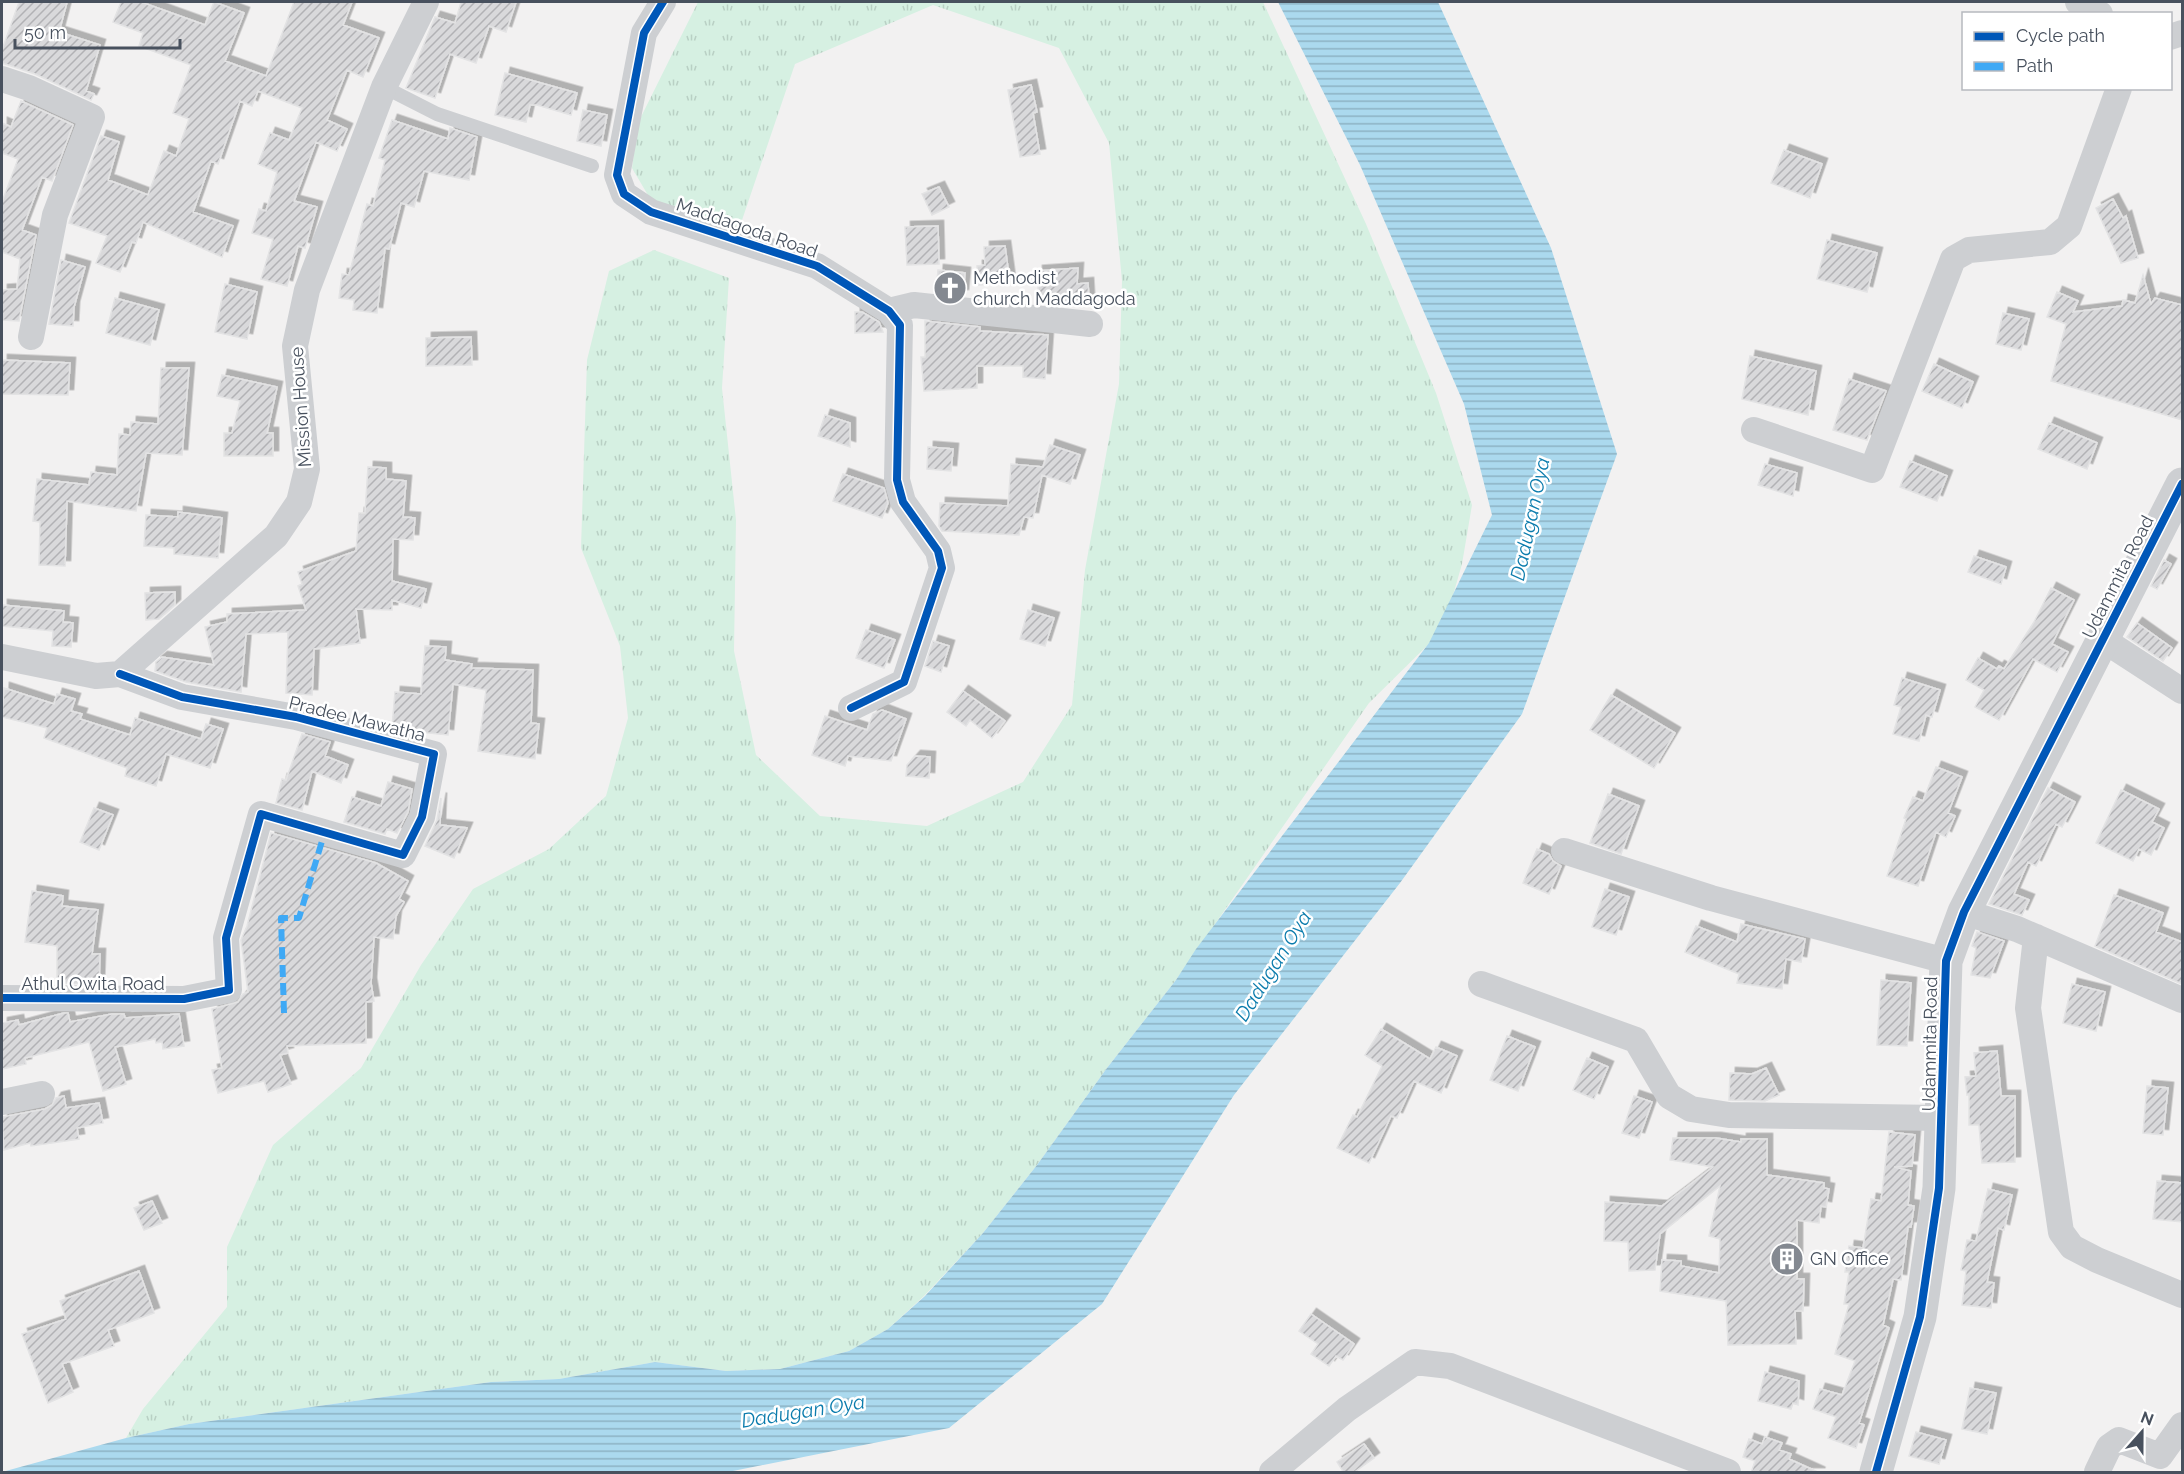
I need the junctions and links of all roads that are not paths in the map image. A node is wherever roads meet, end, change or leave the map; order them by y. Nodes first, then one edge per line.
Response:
1 (426, 2) edge
2 (663, 2) edge
3 (2078, 2) edge
4 (2096, 12) edge
5 (2, 79) edge
6 (384, 87) junction
7 (2118, 90) edge
8 (592, 166) dead end
9 (889, 310) junction
10 (1090, 324) dead end
11 (31, 337) dead end
12 (1754, 430) dead end
13 (2182, 484) edge
14 (2102, 639) junction
15 (2, 657) edge
16 (120, 674) junction
17 (2182, 691) edge
18 (851, 708) dead end
19 (1564, 850) dead end
20 (1964, 912) junction
21 (2036, 938) junction
22 (1946, 961) junction
23 (1481, 984) dead end
24 (2, 998) edge
25 (184, 999) joint
26 (2182, 1000) edge
27 (42, 1094) dead end
28 (2, 1102) edge
29 (1943, 1118) junction
30 (2182, 1295) edge
31 (2182, 1425) edge
32 (1272, 1473) edge
33 (1728, 1473) edge
34 (1876, 1473) edge
35 (2097, 1473) edge

1 - 6 street, Mission House
2 - 9 street, Maddagoda Road
3 - 4 street
5 - 11 street
6 - 8 lane
6 - 16 street, Mission House
7 - 12 street
9 - 10 street
9 - 18 street
13 - 14 street, Udammita Road
14 - 17 street
14 - 20 street, Udammita Road
15 - 16 street
16 - 25 street, Pradee Mawatha
19 - 22 street
20 - 21 street
20 - 22 street, Udammita Road
21 - 26 street
21 - 30 street
22 - 29 street, Udammita Road
23 - 29 street
24 - 25 street, Athul Owita Road
27 - 28 street
29 - 34 street, Udammita Road
31 - 35 street
32 - 33 street

